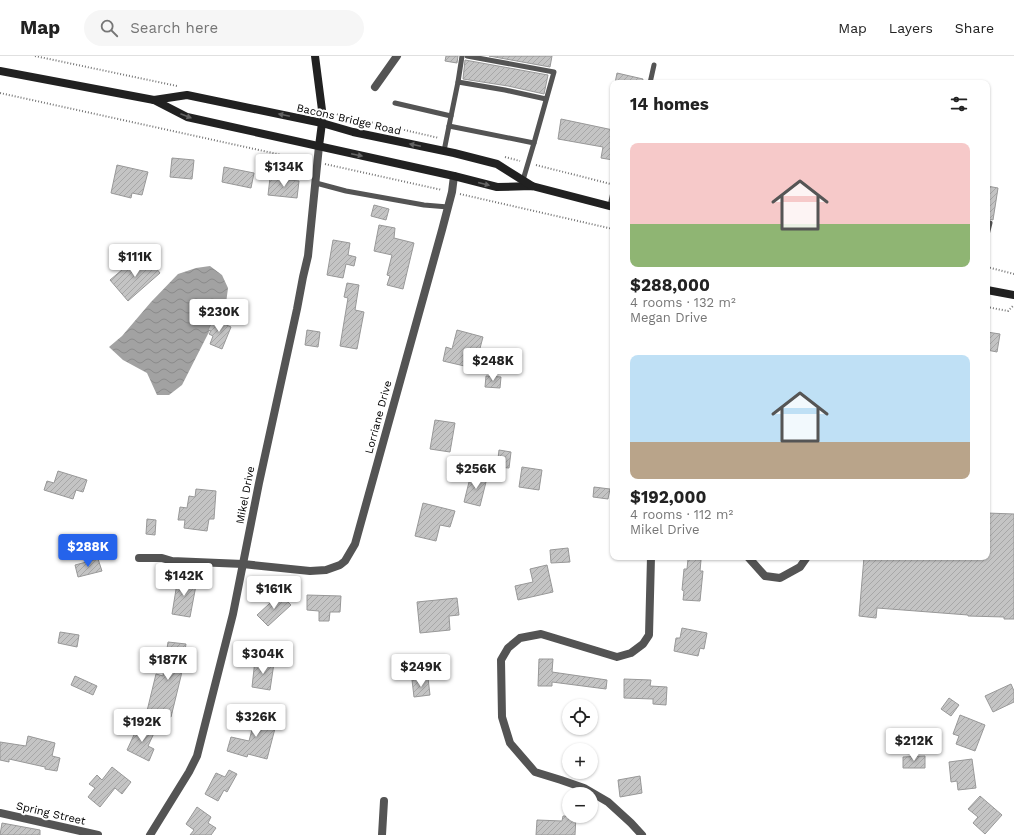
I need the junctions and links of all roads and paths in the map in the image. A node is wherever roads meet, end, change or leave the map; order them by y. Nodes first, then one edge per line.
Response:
1 (35, 56) edge
2 (315, 56) edge
3 (396, 56) edge
4 (462, 56) edge
5 (467, 56) edge
6 (654, 65) dead end
7 (0, 72) edge
8 (651, 80) edge
9 (458, 82) junction
10 (180, 87) dead end
11 (375, 87) dead end
12 (0, 92) edge
13 (546, 99) junction
14 (154, 100) junction
15 (395, 103) dead end
16 (451, 116) junction
17 (322, 124) junction
18 (449, 126) junction
19 (534, 143) junction
20 (319, 146) junction
21 (444, 152) junction
22 (299, 160) dead end
23 (338, 167) dead end
24 (454, 176) junction
25 (523, 180) junction
26 (316, 183) junction
27 (532, 186) junction
28 (438, 189) dead end
29 (465, 196) dead end
30 (610, 206) edge
31 (448, 207) junction
32 (610, 229) edge
33 (990, 269) edge
34 (1014, 274) edge
35 (990, 291) edge
36 (1014, 295) edge
37 (1014, 305) edge
38 (990, 308) edge
39 (139, 558) dead end
40 (652, 560) edge
41 (751, 560) edge
42 (805, 560) edge
43 (243, 564) junction
44 (384, 801) dead end
45 (0, 813) edge
46 (98, 835) edge
47 (150, 835) edge
48 (382, 835) edge
49 (642, 835) edge

1 - 10 path
2 - 17 main road
3 - 11 street
4 - 9 lane
5 - 13 lane
6 - 8 lane
7 - 14 main road, Bacons Bridge Road
9 - 13 lane
9 - 16 lane
12 - 22 path
13 - 19 lane
17 -> 14 main road, Bacons Bridge Road
14 -> 20 main road, Bacons Bridge Road
15 - 16 lane
16 - 18 lane
17 - 20 main road
21 -> 17 main road, Bacons Bridge Road
18 - 19 lane
18 - 21 lane
19 - 25 lane
20 -> 24 main road, Bacons Bridge Road
20 - 26 street, Mikel Drive
21 - 25 main road, Bacons Bridge Road
23 - 28 path
24 -> 27 main road, Bacons Bridge Road
24 - 31 street, Lorriane Drive
25 - 27 main road, Bacons Bridge Road
26 - 31 lane
26 - 43 street, Mikel Drive
27 - 30 main road, Bacons Bridge Road
29 - 32 path
31 - 43 street, Lorriane Drive
33 - 34 path
35 - 36 main road
37 - 38 path
39 - 43 street, Lorriane Drive
40 - 49 street
41 - 42 street
43 - 47 street, Mikel Drive
44 - 48 street
45 - 46 street, Spring Street

